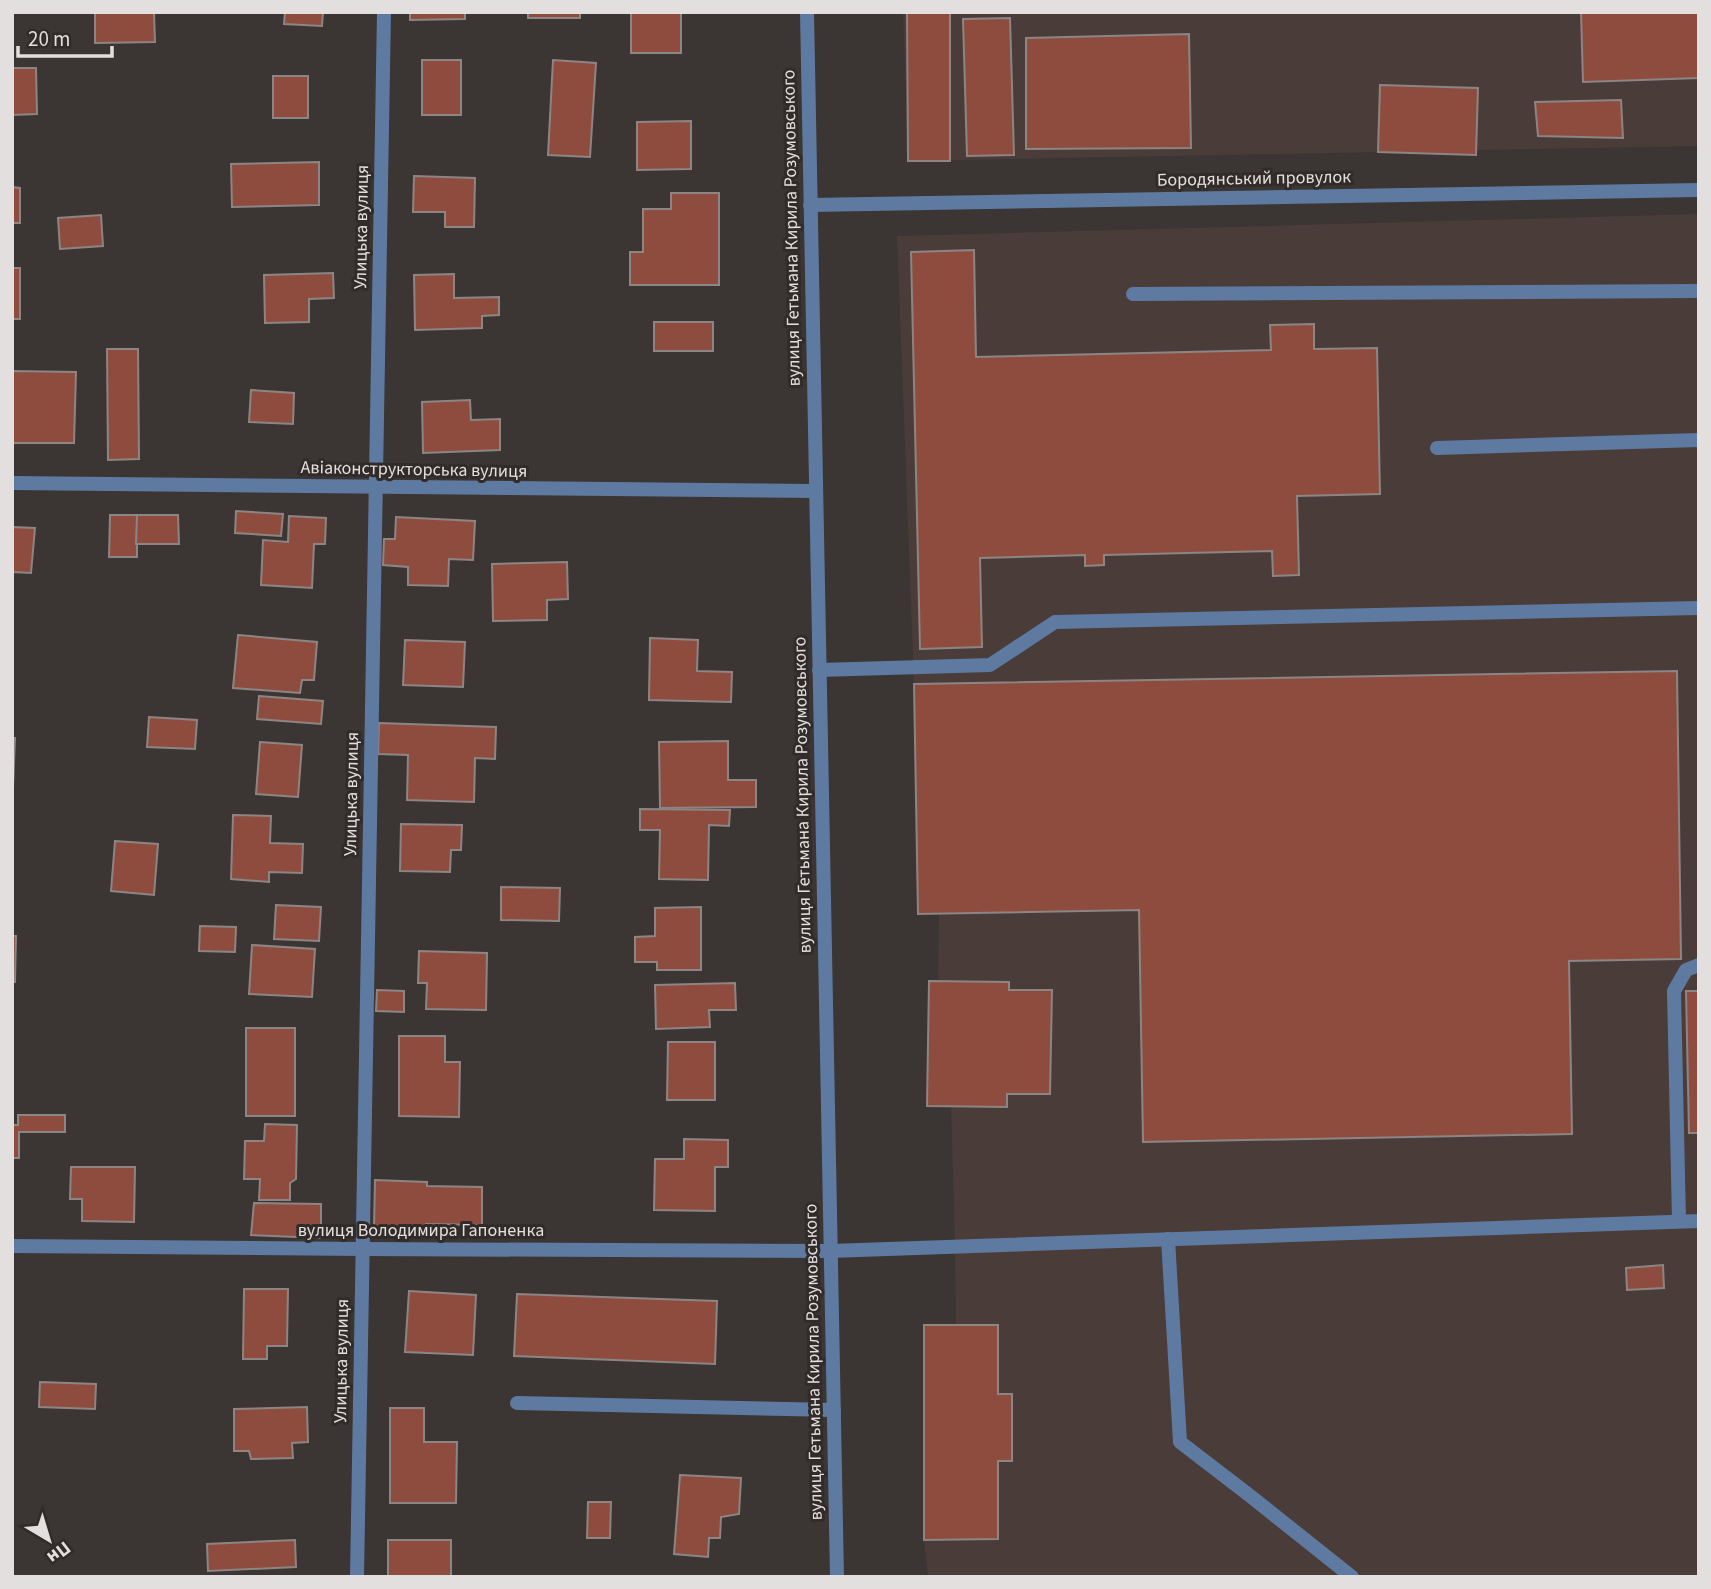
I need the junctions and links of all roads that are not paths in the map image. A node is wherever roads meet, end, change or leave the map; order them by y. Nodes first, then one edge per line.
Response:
1 (384, 12) edge
2 (807, 12) edge
3 (1699, 190) edge
4 (810, 205) junction
5 (1699, 291) edge
6 (1133, 294) dead end
7 (1699, 440) edge
8 (1437, 448) dead end
9 (12, 482) edge
10 (376, 488) junction
11 (816, 491) junction
12 (1699, 608) edge
13 (819, 670) junction
14 (1699, 965) edge
15 (1679, 1221) junction
16 (1699, 1221) edge
17 (1168, 1239) junction
18 (12, 1246) edge
19 (362, 1249) junction
20 (830, 1251) junction
21 (517, 1403) dead end
22 (834, 1410) junction
23 (357, 1577) edge
24 (837, 1577) edge
25 (1352, 1577) edge

1 - 10 street, Улицька вулиця
2 - 4 street, вулиця Гетьмана Кирила Розумовського
3 - 4 street, Бородянський провулок
4 - 11 street, вулиця Гетьмана Кирила Розумовського
5 - 6 street
7 - 8 street
9 - 10 street, Авіаконструкторська вулиця
10 - 11 street, Авіаконструкторська вулиця
10 - 19 street, Улицька вулиця
11 - 13 street, вулиця Гетьмана Кирила Розумовського
12 - 13 street
13 - 20 street, вулиця Гетьмана Кирила Розумовського
14 - 15 street
15 - 16 street, вулиця Володимира Гапоненка
15 - 17 street, вулиця Володимира Гапоненка
17 - 20 street, вулиця Володимира Гапоненка
17 - 25 street
18 - 19 street, вулиця Володимира Гапоненка
19 - 20 street, вулиця Володимира Гапоненка
19 - 23 street, Улицька вулиця
20 - 22 street, вулиця Гетьмана Кирила Розумовського
21 - 22 street
22 - 24 street, вулиця Гетьмана Кирила Розумовського

